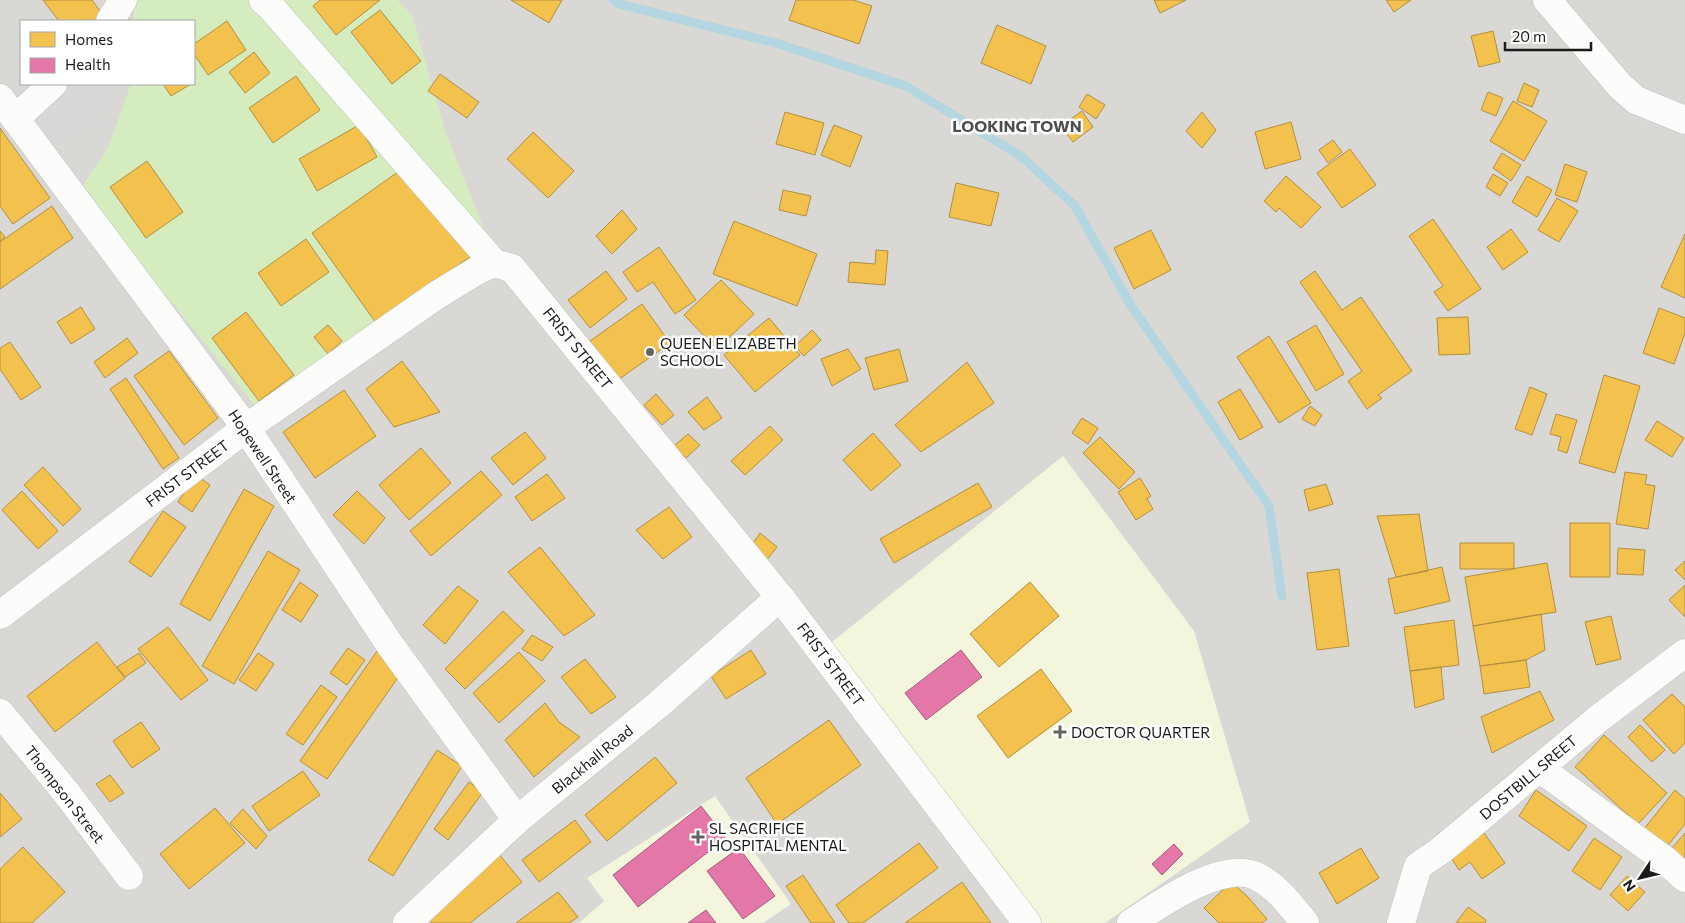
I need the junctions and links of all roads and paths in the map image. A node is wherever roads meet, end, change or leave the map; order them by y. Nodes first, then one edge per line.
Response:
1 (123, 0) edge
2 (263, 0) edge
3 (1547, 0) edge
4 (111, 20) edge
5 (51, 85) edge
6 (4, 106) edge
7 (1685, 120) edge
8 (494, 263) junction
9 (246, 428) junction
10 (780, 597) junction
11 (0, 615) edge
12 (1685, 653) edge
13 (0, 713) edge
14 (1539, 768) junction
15 (517, 820) junction
16 (129, 876) dead end
17 (1685, 878) edge
18 (407, 923) edge
19 (1027, 923) edge
20 (1131, 923) edge
21 (1305, 923) edge
22 (1401, 923) edge

1 - 4 street
2 - 8 street
3 - 7 street
5 - 6 street
6 - 9 street, Hopewell Street
8 - 9 street, FRIST STREET
8 - 10 street, FRIST STREET
9 - 11 street, FRIST STREET
9 - 15 street, Hopewell Street
10 - 15 street, Blackhall Road
10 - 19 street, FRIST STREET
12 - 14 street, DOSTBILL SREET
13 - 16 street, Thompson Street
14 - 17 street
14 - 22 street, DOSTBILL SREET
15 - 18 street, Blackhall Road
20 - 21 street

